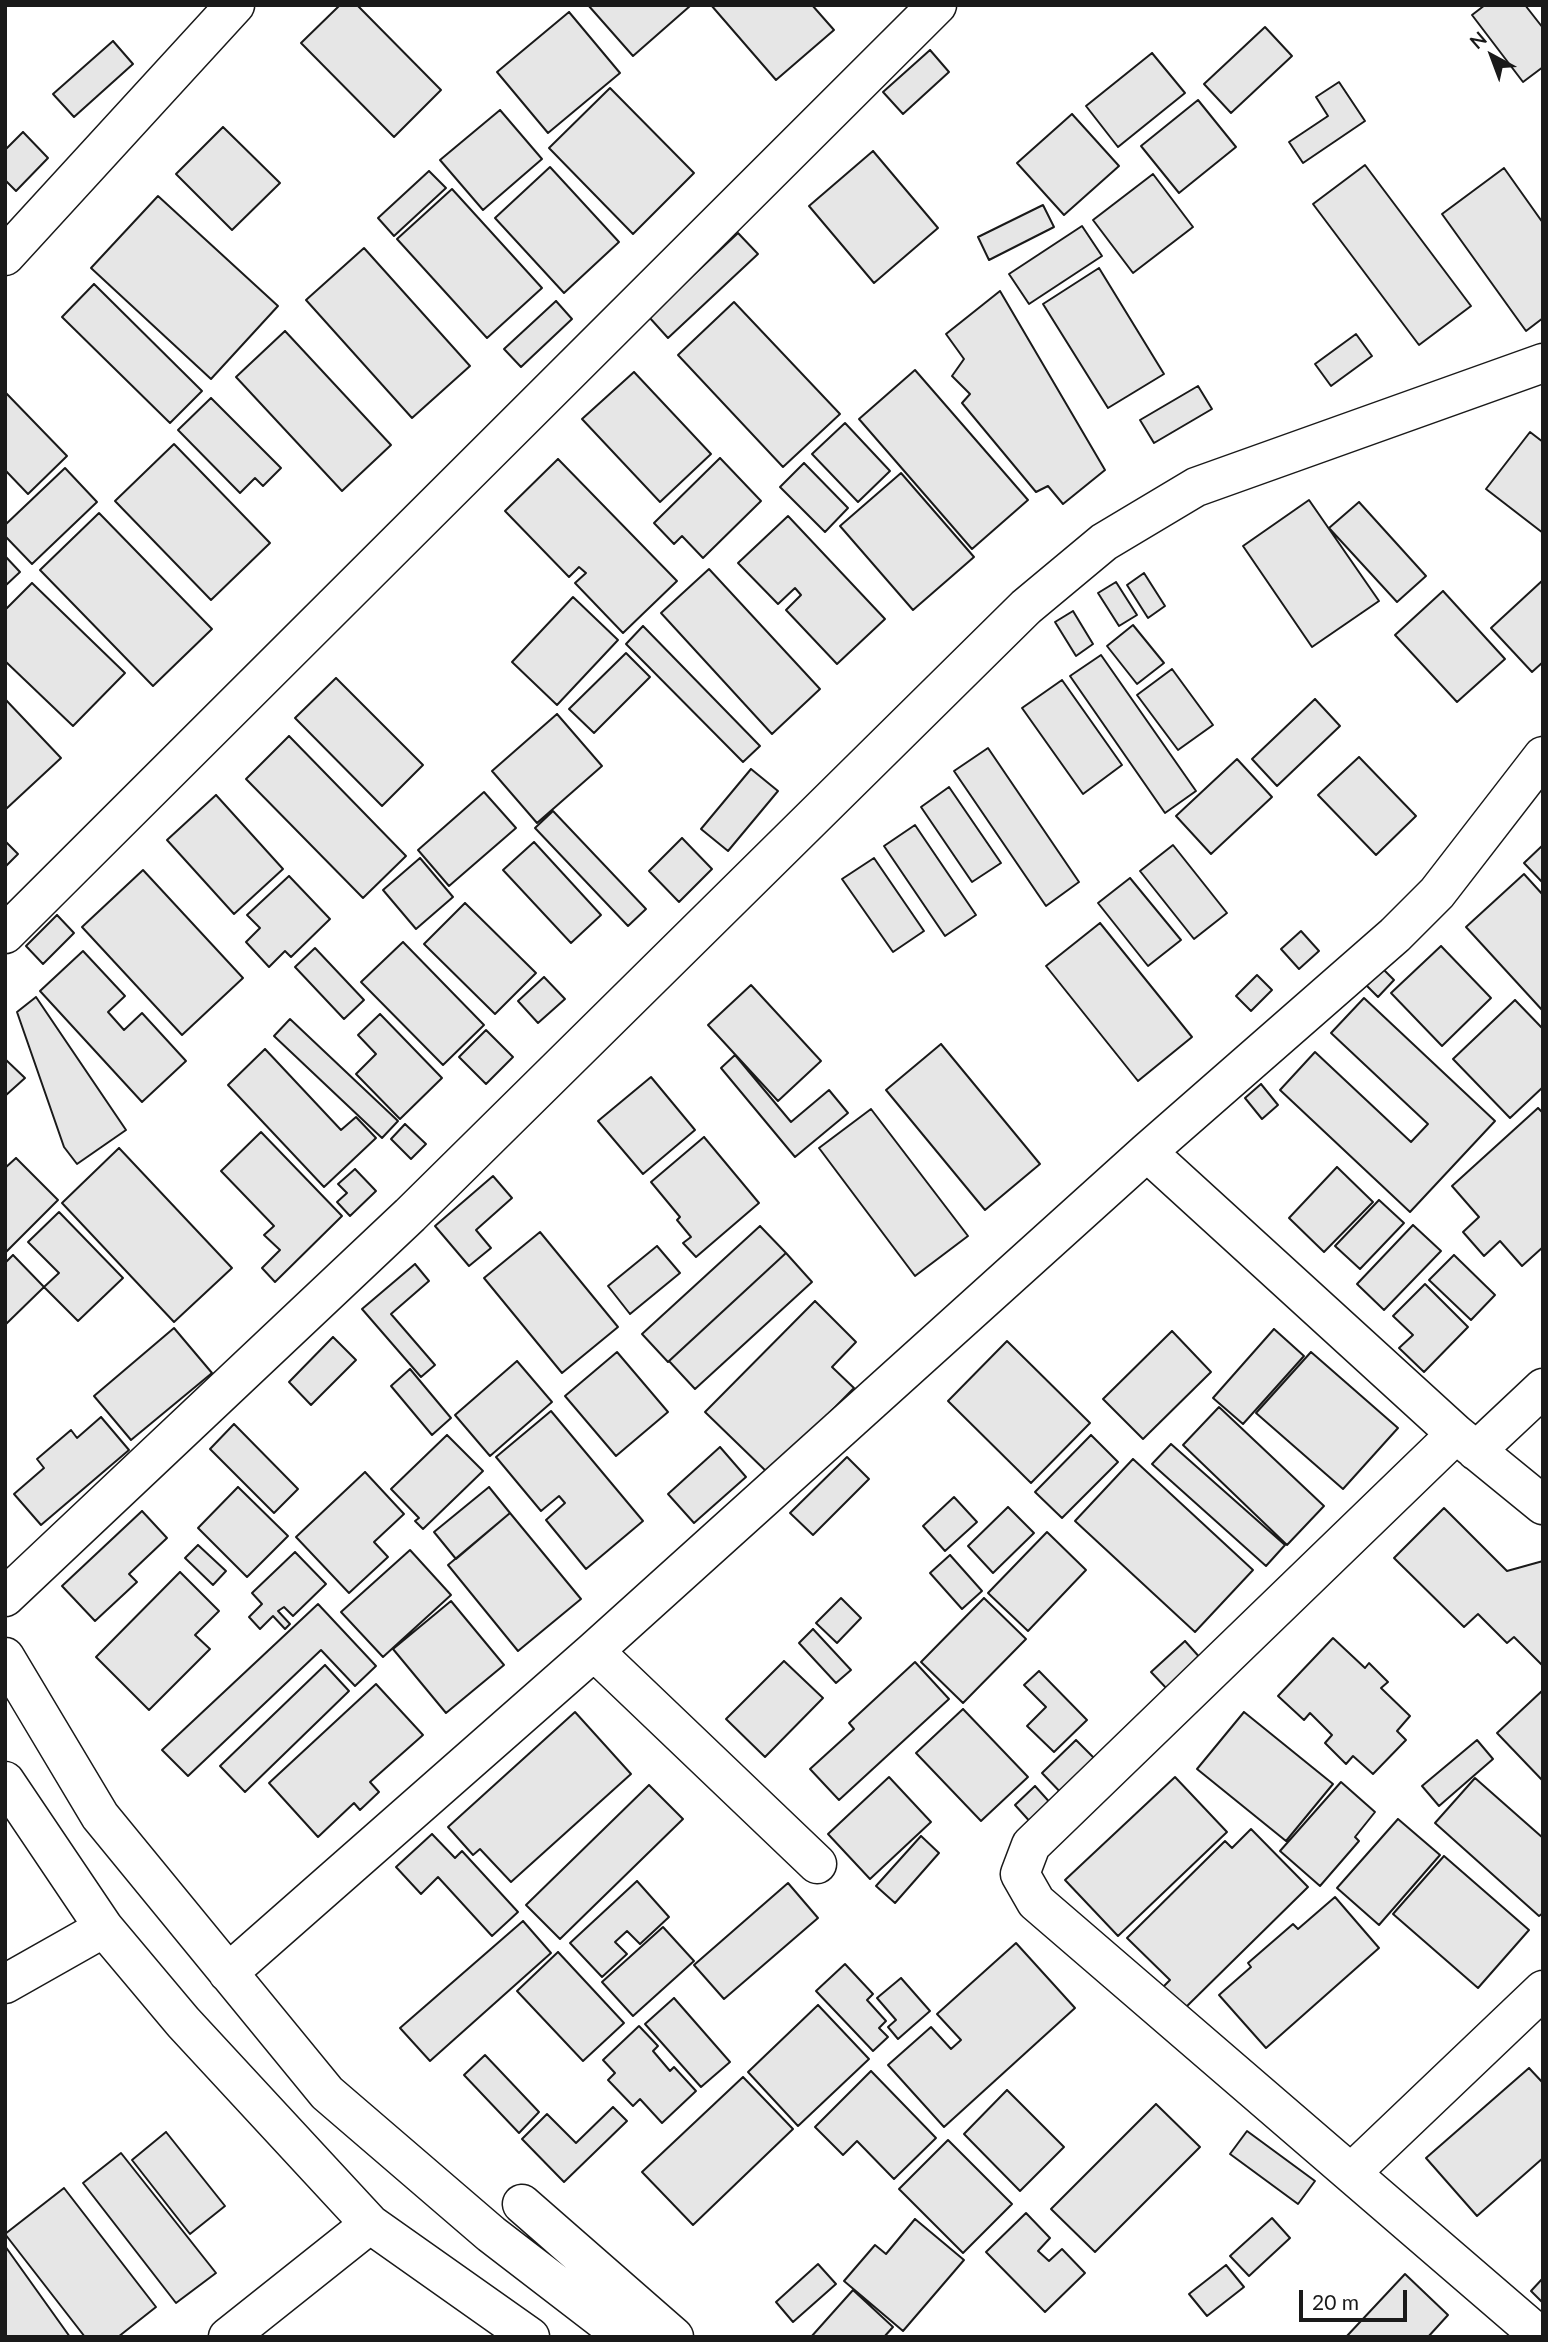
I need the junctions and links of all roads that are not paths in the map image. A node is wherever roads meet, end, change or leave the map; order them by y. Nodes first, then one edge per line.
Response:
1 (235, 5) edge
2 (937, 5) edge
3 (5, 256) edge
4 (1543, 363) edge
5 (1543, 756) edge
6 (5, 934) edge
7 (1147, 1152) junction
8 (1543, 1388) edge
9 (1466, 1442) junction
10 (1543, 1505) edge
11 (5, 1597) edge
12 (594, 1651) junction
13 (5, 1657) edge
14 (5, 1781) edge
15 (817, 1864) dead end
16 (104, 1927) junction
17 (228, 1973) junction
18 (5, 1984) edge
19 (1543, 1990) edge
20 (1351, 2172) junction
21 (522, 2204) dead end
22 (370, 2224) junction
23 (228, 2337) edge
24 (530, 2337) edge
25 (625, 2337) edge
26 (674, 2337) edge
27 (1541, 2337) edge

1 - 3 street
2 - 6 street
4 - 11 street
5 - 7 street
7 - 9 street
7 - 12 street
8 - 9 street
9 - 10 street
9 - 20 street
12 - 15 street
12 - 17 street
13 - 17 street
14 - 16 street
16 - 18 street
16 - 22 street
17 - 25 street
19 - 20 street
20 - 27 street
21 - 26 street
22 - 23 street
22 - 24 street

